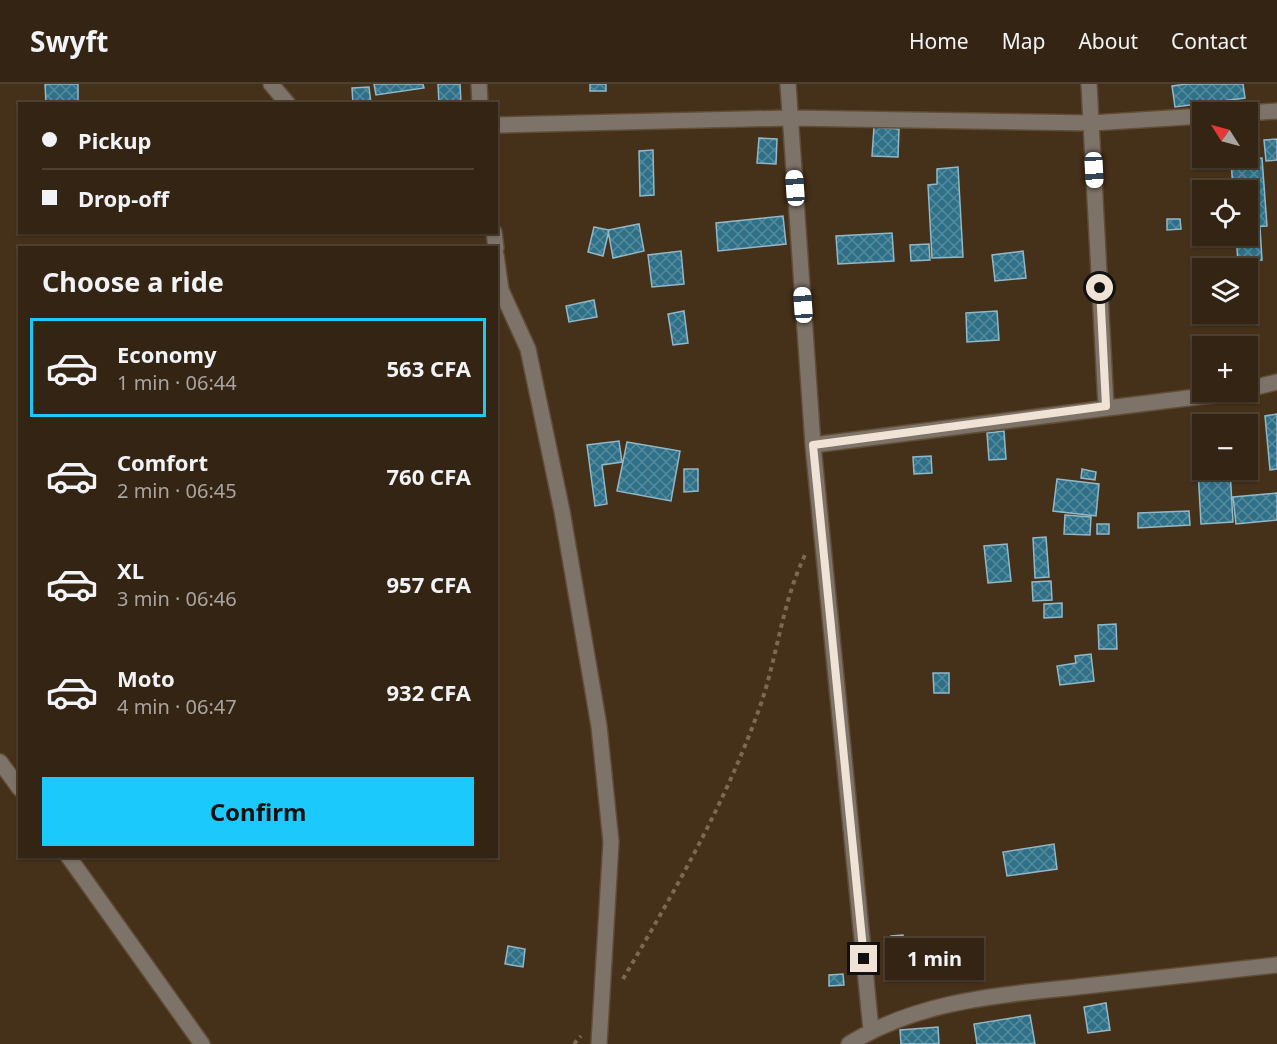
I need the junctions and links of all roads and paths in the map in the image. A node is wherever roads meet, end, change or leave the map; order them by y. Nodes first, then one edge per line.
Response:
1 (271, 84) edge
2 (478, 84) edge
3 (788, 84) edge
4 (1089, 84) edge
5 (286, 102) edge
6 (480, 102) edge
7 (1277, 111) edge
8 (1258, 112) edge
9 (1192, 117) edge
10 (790, 118) junction
11 (1092, 123) junction
12 (498, 125) edge
13 (498, 269) edge
14 (1277, 382) edge
15 (1258, 387) edge
16 (1192, 397) edge
17 (1106, 406) junction
18 (813, 445) junction
19 (821, 533) junction
20 (0, 762) edge
21 (18, 786) edge
22 (69, 858) edge
23 (1277, 965) edge
24 (620, 984) dead end
25 (602, 1014) junction
26 (871, 1030) junction
27 (202, 1044) edge
28 (574, 1044) edge
29 (599, 1044) edge
30 (849, 1044) edge

1 - 5 street
2 - 6 street
3 - 10 street
4 - 11 street
7 - 8 street
9 - 11 street
10 - 11 street
10 - 12 street
10 - 18 street
11 - 17 street
13 - 25 street
14 - 15 street
16 - 17 street
17 - 18 street
18 - 19 street
19 - 24 path
19 - 26 street
20 - 21 street
22 - 27 street
23 - 26 street
25 - 28 path
25 - 29 street
26 - 30 street

